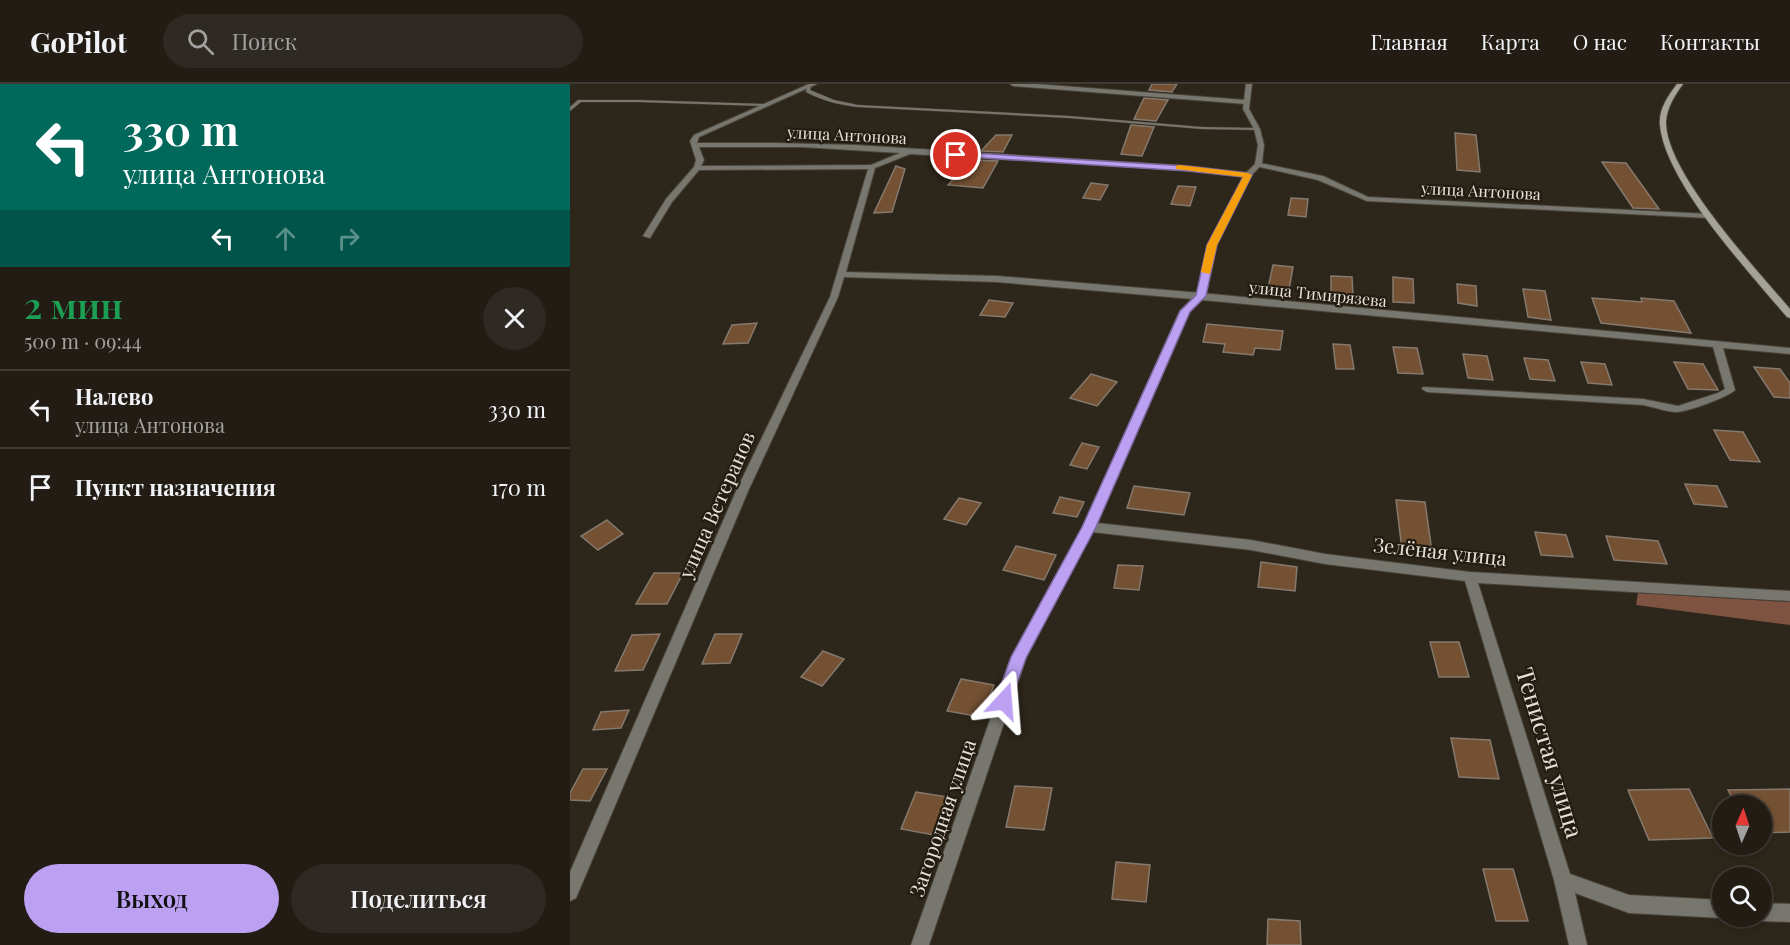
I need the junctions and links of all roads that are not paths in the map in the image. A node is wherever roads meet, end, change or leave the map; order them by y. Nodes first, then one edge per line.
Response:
1 (1013, 84) edge
2 (1249, 84) edge
3 (1680, 84) edge
4 (811, 86) edge
5 (1246, 102) junction
6 (764, 105) junction
7 (570, 110) edge
8 (1257, 129) junction
9 (696, 145) junction
10 (909, 152) junction
11 (1258, 164) junction
12 (872, 167) junction
13 (697, 168) junction
14 (1248, 175) junction
15 (1709, 216) junction
16 (647, 237) dead end
17 (842, 274) junction
18 (1201, 296) junction
19 (1790, 315) edge
20 (1717, 345) junction
21 (1790, 351) edge
22 (1427, 389) dead end
23 (1089, 527) junction
24 (1470, 577) junction
25 (1790, 596) edge
26 (1563, 880) junction
27 (570, 892) edge
28 (1712, 908) edge
29 (1772, 912) edge
30 (1790, 913) edge
31 (920, 945) edge
32 (1578, 945) edge

1 - 5 street
2 - 5 street
3 - 15 main road
4 - 6 street
4 - 8 lane
5 - 8 street
6 - 7 lane
6 - 9 street
8 - 11 street
9 - 10 street, улица Антонова
9 - 13 street
10 - 12 street
10 - 14 street, улица Антонова
11 - 14 street, Загородная улица
11 - 15 street, улица Антонова
12 - 13 street
12 - 17 street, улица Ветеранов
13 - 16 street
14 - 18 street, Загородная улица
15 - 19 main road
17 - 18 street, улица Тимирязева
17 - 27 street, улица Ветеранов
18 - 20 street, улица Тимирязева
18 - 23 street, Загородная улица
20 - 21 street, улица Тимирязева
20 - 22 street
23 - 24 street, Зелёная улица
23 - 31 street, Загородная улица
24 - 25 street, Зелёная улица
24 - 26 street, Тенистая улица
26 - 28 street
26 - 32 street, Тенистая улица
29 - 30 street

